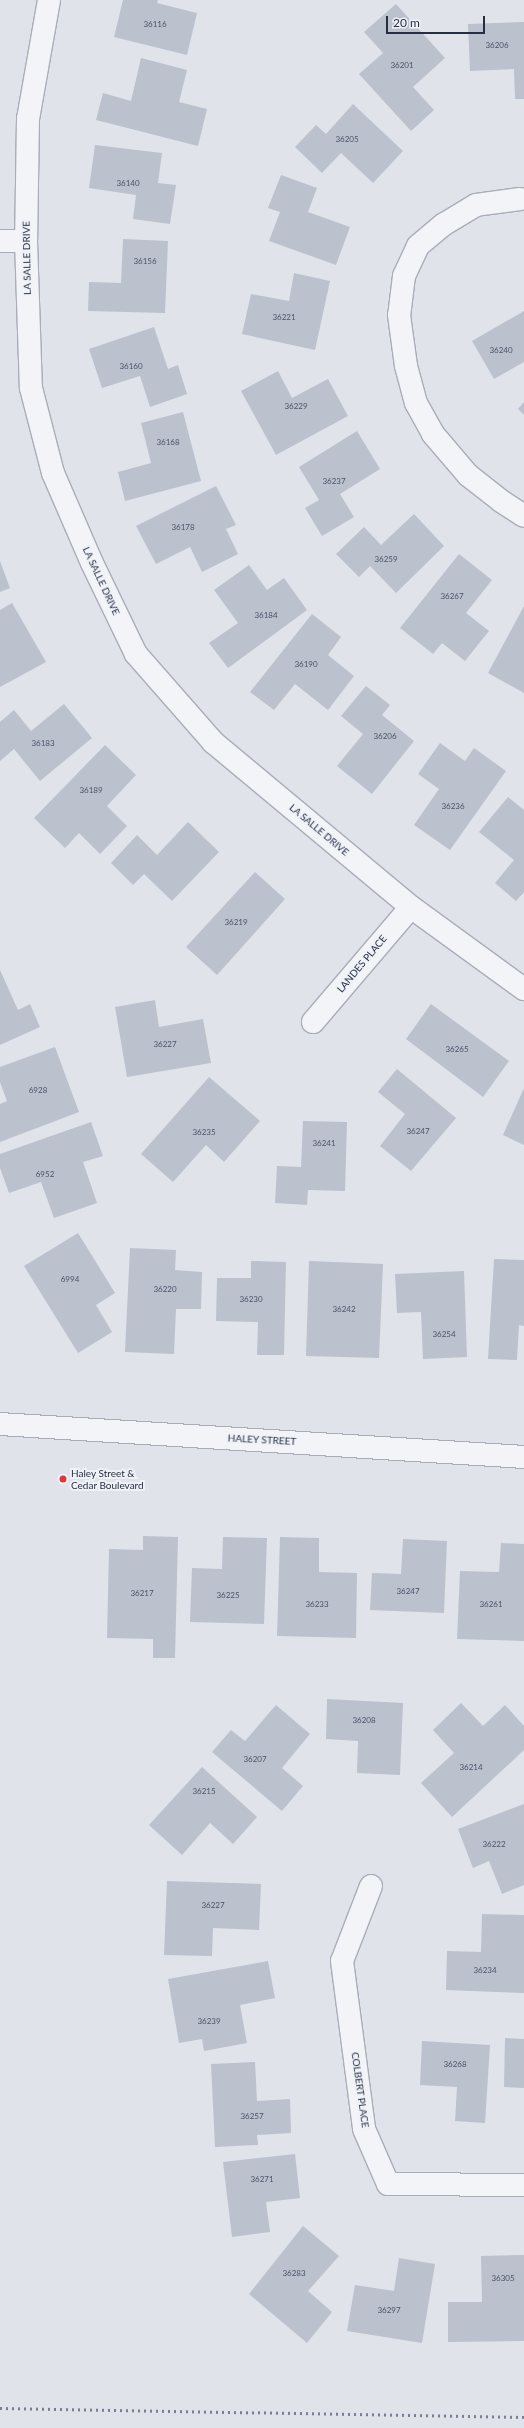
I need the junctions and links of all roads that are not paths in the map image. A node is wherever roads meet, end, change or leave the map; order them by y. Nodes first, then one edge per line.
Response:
1 (49, 0) edge
2 (520, 199) dead end
3 (0, 241) edge
4 (26, 241) junction
5 (524, 516) edge
6 (412, 907) junction
7 (524, 989) edge
8 (313, 1022) dead end
9 (0, 1424) edge
10 (524, 1457) edge
11 (371, 1886) dead end
12 (524, 2185) edge

1 - 4 street, LA SALLE DRIVE
2 - 5 street
3 - 4 street
4 - 6 street, LA SALLE DRIVE
6 - 7 street, LA SALLE DRIVE
6 - 8 street, LANDES PLACE
9 - 10 street, HALEY STREET
11 - 12 street, COLBERT PLACE

